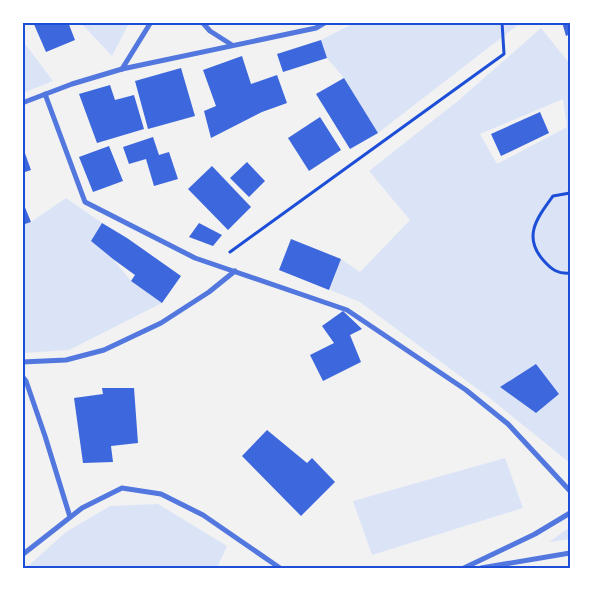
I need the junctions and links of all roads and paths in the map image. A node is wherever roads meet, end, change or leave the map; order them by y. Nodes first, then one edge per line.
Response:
1 (151, 22) edge
2 (202, 22) edge
3 (326, 22) edge
4 (502, 22) edge
5 (233, 45) junction
6 (122, 68) junction
7 (46, 94) junction
8 (22, 103) edge
9 (570, 192) edge
10 (195, 258) junction
11 (235, 271) junction
12 (570, 273) edge
13 (22, 362) edge
14 (22, 376) edge
15 (570, 491) edge
16 (570, 513) edge
17 (70, 517) junction
18 (30, 549) junction
19 (22, 550) edge
20 (570, 553) edge
21 (22, 555) edge
22 (280, 568) edge
23 (464, 568) edge
24 (481, 568) edge

1 - 6 street
2 - 5 street
3 - 5 street
4 - 10 path
5 - 6 street
6 - 7 street
7 - 8 street
7 - 10 street
9 - 12 path
10 - 11 street
11 - 13 street
11 - 15 street
14 - 17 street
16 - 23 street
17 - 18 street
17 - 22 street
18 - 19 street
18 - 21 street
20 - 24 street

